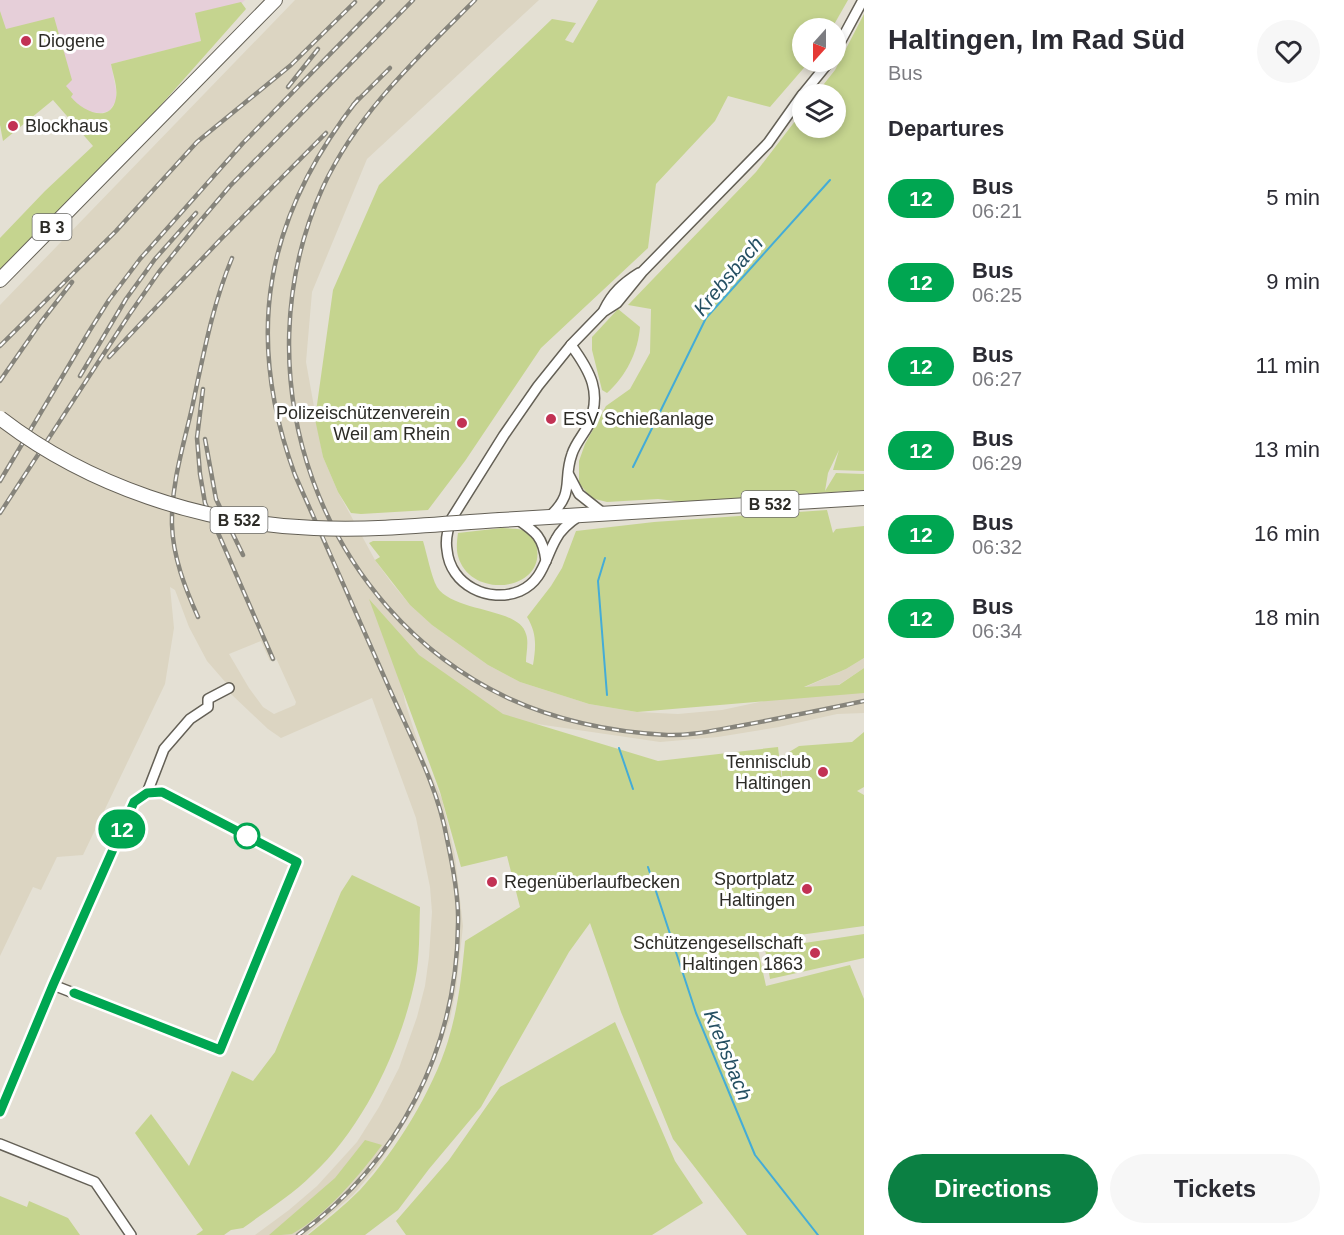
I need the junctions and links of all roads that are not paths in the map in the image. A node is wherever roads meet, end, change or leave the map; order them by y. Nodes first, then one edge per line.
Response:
1 (275, 0) edge
2 (862, 0) edge
3 (846, 31) edge
4 (821, 72) edge
5 (812, 84) edge
6 (792, 110) edge
7 (0, 280) edge
8 (571, 345) junction
9 (0, 418) edge
10 (569, 475) junction
11 (864, 498) edge
12 (605, 514) junction
13 (579, 516) junction
14 (549, 517) junction
15 (517, 519) junction
16 (546, 561) junction
17 (229, 688) dead end
18 (147, 793) junction
19 (53, 985) junction
20 (0, 1112) edge
21 (0, 1144) edge
22 (130, 1235) edge

1 - 7 main road, B 3
2 - 3 street
4 - 5 street
6 - 8 street
8 - 10 street
8 - 16 street
9 - 15 main road, B 532, bridge
10 - 12 street
10 - 14 street
11 - 12 main road, B 532
12 - 13 main road, B 532
13 - 14 main road, B 532
13 - 16 street
14 - 15 main road, B 532
15 - 16 street
17 - 18 street
18 - 19 street
18 - 19 street
19 - 20 street
21 - 22 street

